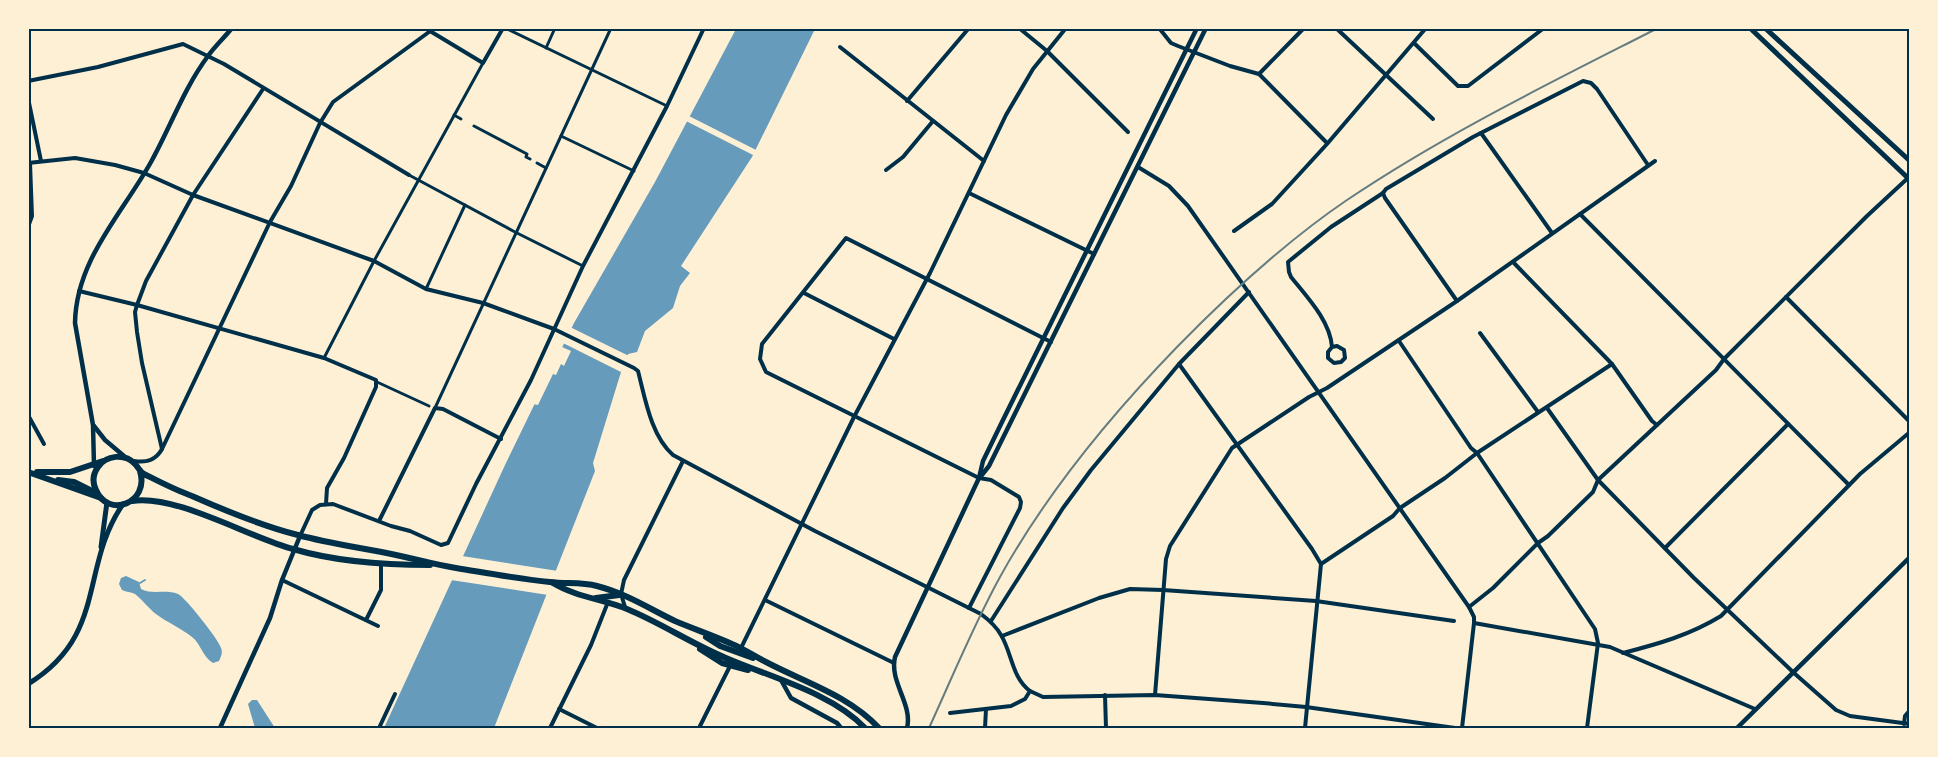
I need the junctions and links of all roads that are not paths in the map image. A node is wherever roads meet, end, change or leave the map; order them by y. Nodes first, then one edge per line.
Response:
1 (232, 28) edge
2 (504, 28) edge
3 (555, 28) edge
4 (610, 28) edge
5 (969, 28) edge
6 (1019, 28) edge
7 (1066, 28) edge
8 (1159, 28) edge
9 (1197, 28) edge
10 (1206, 28) edge
11 (1304, 28) edge
12 (1336, 28) edge
13 (1426, 28) edge
14 (1544, 28) edge
15 (1750, 28) edge
16 (1765, 28) edge
17 (703, 29) edge
18 (427, 30) edge
19 (1414, 43) junction
20 (840, 47) dead end
21 (546, 48) junction
22 (1186, 50) junction
23 (1047, 51) junction
24 (1193, 53) junction
25 (208, 55) junction
26 (483, 63) junction
27 (592, 69) junction
28 (1259, 74) junction
29 (1385, 76) junction
30 (28, 81) edge
31 (263, 89) junction
32 (28, 98) edge
33 (907, 101) junction
34 (667, 106) junction
35 (454, 116) junction
36 (461, 119) dead end
37 (1432, 120) dead end
38 (933, 121) junction
39 (320, 123) junction
40 (474, 126) dead end
41 (1128, 132) dead end
42 (1481, 133) junction
43 (561, 136) junction
44 (1327, 144) junction
45 (530, 159) dead end
46 (41, 161) junction
47 (984, 161) junction
48 (1654, 161) dead end
49 (1910, 161) edge
50 (29, 163) edge
51 (537, 163) dead end
52 (1648, 165) junction
53 (1138, 167) junction
54 (546, 168) junction
55 (886, 170) dead end
56 (634, 171) junction
57 (144, 173) junction
58 (409, 175) joint
59 (1909, 178) edge
60 (418, 179) junction
61 (969, 193) junction
62 (1383, 193) junction
63 (193, 195) junction
64 (465, 205) junction
65 (1580, 213) junction
66 (270, 222) junction
67 (28, 227) edge
68 (1234, 231) dead end
69 (515, 232) junction
70 (1552, 233) junction
71 (1088, 251) junction
72 (1094, 254) junction
73 (374, 261) junction
74 (1513, 261) junction
75 (583, 266) junction
76 (925, 278) junction
77 (426, 289) junction
78 (79, 290) junction
79 (1249, 292) junction
80 (804, 293) junction
81 (1786, 297) junction
82 (1457, 301) junction
83 (483, 303) junction
84 (137, 305) junction
85 (220, 329) junction
86 (554, 329) junction
87 (1480, 333) dead end
88 (1044, 338) junction
89 (894, 339) junction
90 (1398, 341) junction
91 (1051, 342) junction
92 (1332, 348) junction
93 (324, 358) junction
94 (1724, 359) junction
95 (1179, 364) junction
96 (1612, 364) junction
97 (377, 382) junction
98 (1318, 392) junction
99 (429, 406) dead end
100 (435, 408) junction
101 (1547, 408) junction
102 (1538, 412) junction
103 (28, 415) edge
104 (854, 417) junction
105 (1910, 422) edge
106 (1788, 424) junction
107 (93, 425) junction
108 (1657, 425) junction
109 (1910, 432) edge
110 (501, 439) junction
111 (44, 444) dead end
112 (1237, 445) junction
113 (162, 449) junction
114 (1477, 453) junction
115 (129, 459) junction
116 (103, 461) junction
117 (682, 461) junction
118 (93, 464) junction
119 (28, 471) edge
120 (140, 471) junction
121 (96, 472) junction
122 (979, 478) junction
123 (1598, 480) junction
124 (1849, 485) junction
125 (102, 498) junction
126 (132, 501) junction
127 (123, 504) junction
128 (326, 504) junction
129 (1400, 508) junction
130 (379, 521) junction
131 (803, 523) junction
132 (300, 536) junction
133 (1538, 543) junction
134 (1665, 548) junction
135 (294, 550) junction
136 (100, 555) junction
137 (1910, 557) edge
138 (381, 564) junction
139 (1321, 564) junction
140 (440, 565) junction
141 (282, 580) junction
142 (553, 583) junction
143 (928, 588) junction
144 (1163, 590) junction
145 (609, 593) junction
146 (621, 594) junction
147 (593, 599) junction
148 (765, 600) junction
149 (1316, 601) junction
150 (608, 603) junction
151 (1469, 607) junction
152 (969, 608) junction
153 (627, 609) junction
154 (1727, 610) junction
155 (366, 620) junction
156 (1454, 621) dead end
157 (991, 622) junction
158 (1474, 623) junction
159 (378, 626) dead end
160 (692, 628) junction
161 (1002, 636) junction
162 (685, 639) junction
163 (1598, 644) junction
164 (741, 648) junction
165 (1623, 652) junction
166 (767, 663) junction
167 (894, 663) junction
168 (730, 666) junction
169 (1794, 673) junction
170 (766, 674) junction
171 (781, 680) junction
172 (28, 684) edge
173 (1030, 692) junction
174 (395, 694) dead end
175 (1105, 695) junction
176 (1155, 695) junction
177 (1306, 707) junction
178 (559, 709) junction
179 (1755, 709) junction
180 (986, 710) junction
181 (1910, 710) edge
182 (950, 713) dead end
183 (1907, 724) edge
184 (220, 729) edge
185 (379, 729) edge
186 (550, 729) edge
187 (597, 729) edge
188 (699, 729) edge
189 (842, 729) edge
190 (865, 729) edge
191 (879, 729) edge
192 (907, 729) edge
193 (985, 729) edge
194 (1106, 729) edge
195 (1305, 729) edge
196 (1455, 729) edge
197 (1462, 729) edge
198 (1587, 729) edge
199 (1737, 729) edge

1 - 25 street
2 - 21 street
2 - 26 street
3 - 21 street
4 - 27 street
5 - 33 street
6 - 23 street
7 - 23 street
8 - 22 street
9 - 22 street
10 - 24 street
11 - 28 street
12 - 29 street
13 - 19 street
14 - 19 street
15 - 59 main road
16 - 49 main road
17 - 34 street
18 - 26 street
18 - 39 street
19 - 29 street
20 - 33 street
21 - 27 street
22 - 24 street
22 - 71 street
23 - 41 street
23 - 47 street
24 - 28 street
24 - 53 street
25 - 30 street
25 - 31 street
25 - 57 street
26 - 35 street
27 - 34 street
27 - 43 street
28 - 44 street
29 - 37 street
29 - 44 street
31 - 39 street
31 - 63 street
32 - 46 street
33 - 38 street
34 - 56 street
35 - 36 street
35 - 60 street
38 - 47 street
38 - 55 street
39 - 58 street
39 - 66 street
40 - 45 street
42 - 52 street
42 - 62 street
42 - 70 street
43 - 54 street
43 - 56 street
44 - 68 street
46 - 50 street
46 - 57 street
47 - 61 street
48 - 52 street
50 - 67 street
51 - 54 street
52 - 65 street
53 - 72 street
53 - 79 street
54 - 69 street
56 - 75 street
57 - 63 street
57 - 78 street
58 - 60 street
59 - 81 street
60 - 64 street
60 - 73 street
61 - 71 street
61 - 76 street
62 - 82 street
62 - 92 street
63 - 66 street
63 - 84 street
64 - 69 street
64 - 77 street
65 - 70 street
65 - 94 street
66 - 73 street
66 - 85 street
69 - 75 street
69 - 83 street
70 - 74 street
71 - 72 street
71 - 88 street
72 - 91 street
73 - 77 street
73 - 93 street
74 - 82 street
74 - 96 street
75 - 86 street
76 - 80 street
76 - 88 street
76 - 89 street
77 - 83 street
78 - 84 street
78 - 107 street
79 - 95 street
79 - 98 street
80 - 89 street
80 - 104 street
81 - 94 street
81 - 105 street
82 - 90 street
83 - 86 street
83 - 100 street
84 - 85 street
84 - 113 street
85 - 93 street
85 - 113 street
86 - 110 street
86 - 117 street
87 - 102 street
88 - 91 street
88 - 122 street
89 - 104 street
90 - 98 street
90 - 114 street
91 - 122 street
92 - 92 street
93 - 97 street
94 - 106 street
94 - 108 street
95 - 112 street
95 - 157 street
96 - 101 street
96 - 108 street
97 - 99 street
97 - 128 street
98 - 112 street
98 - 129 street
100 - 110 street
100 - 130 street
101 - 102 street
101 - 123 street
102 - 114 street
103 - 111 street
104 - 122 street
104 - 131 street
106 - 124 street
106 - 134 street
107 - 115 street
107 - 118 street
108 - 123 street
109 - 124 street
110 - 130 street
112 - 139 street
112 - 144 street
113 - 115 street
114 - 129 street
114 - 133 street
115 - 116 highway
115 - 120 highway
116 - 118 highway
116 - 121 highway
117 - 131 street
117 - 146 street
118 - 119 highway
118 - 121 street
119 - 125 highway
120 - 126 highway
120 - 132 highway
121 - 125 highway
122 - 143 street
122 - 152 street
123 - 133 street
123 - 134 street
124 - 154 street
125 - 127 highway
125 - 136 main road
126 - 127 highway
126 - 135 highway
127 - 136 main road
128 - 130 street
128 - 132 street
129 - 139 street
129 - 151 street
131 - 143 street
131 - 148 street
132 - 135 street
132 - 140 highway
133 - 151 street
133 - 163 street
134 - 154 street
135 - 138 highway
135 - 141 street
136 - 172 main road
137 - 169 street
138 - 140 highway
138 - 155 street
139 - 149 street
140 - 142 highway
141 - 155 street
141 - 184 street
142 - 145 highway
142 - 147 highway
143 - 152 street
143 - 167 street
144 - 149 street
144 - 161 street
144 - 176 street
145 - 146 highway
145 - 147 highway
145 - 150 street
146 - 153 street
146 - 160 highway
147 - 150 highway
148 - 164 street
148 - 167 street
149 - 156 street
149 - 177 street
150 - 153 highway
150 - 178 street
151 - 158 street
152 - 157 street
153 - 162 highway
154 - 165 street
154 - 169 street
155 - 159 street
157 - 161 street
158 - 163 street
158 - 197 street
160 - 164 highway
160 - 166 highway
161 - 173 street
162 - 168 highway
162 - 170 highway
163 - 165 street
163 - 198 street
164 - 166 highway
165 - 179 street
166 - 191 highway
167 - 192 street
168 - 170 highway
168 - 188 street
169 - 179 street
169 - 183 street
170 - 171 highway
171 - 189 street
171 - 190 highway
173 - 175 street
173 - 180 street
174 - 185 street
175 - 176 street
175 - 194 street
176 - 177 street
177 - 195 street
177 - 196 street
178 - 186 street
178 - 187 street
179 - 199 street
180 - 182 street
180 - 193 street
181 - 183 street

